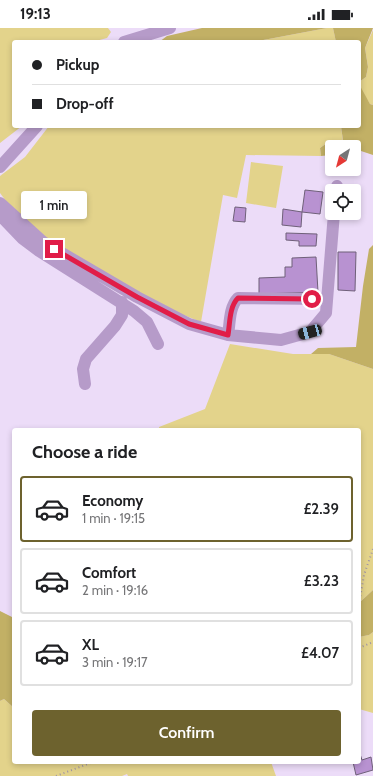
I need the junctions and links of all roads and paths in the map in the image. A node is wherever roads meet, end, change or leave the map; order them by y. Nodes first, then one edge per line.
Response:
1 (170, 28) edge
2 (131, 40) edge
3 (35, 128) edge
4 (0, 167) edge
5 (0, 203) edge
6 (0, 216) edge
7 (333, 220) edge
8 (327, 299) junction
9 (122, 302) junction
10 (228, 335) junction
11 (158, 344) dead end
12 (85, 384) dead end
13 (373, 550) edge
14 (361, 592) edge
15 (373, 642) edge
16 (361, 647) edge
17 (88, 764) edge
18 (57, 776) edge

1 - 2 street
3 - 4 street
5 - 10 street
6 - 9 street
7 - 8 street
8 - 10 street
8 - 10 street
9 - 11 street
9 - 12 street
13 - 14 path
15 - 16 path
17 - 18 path

